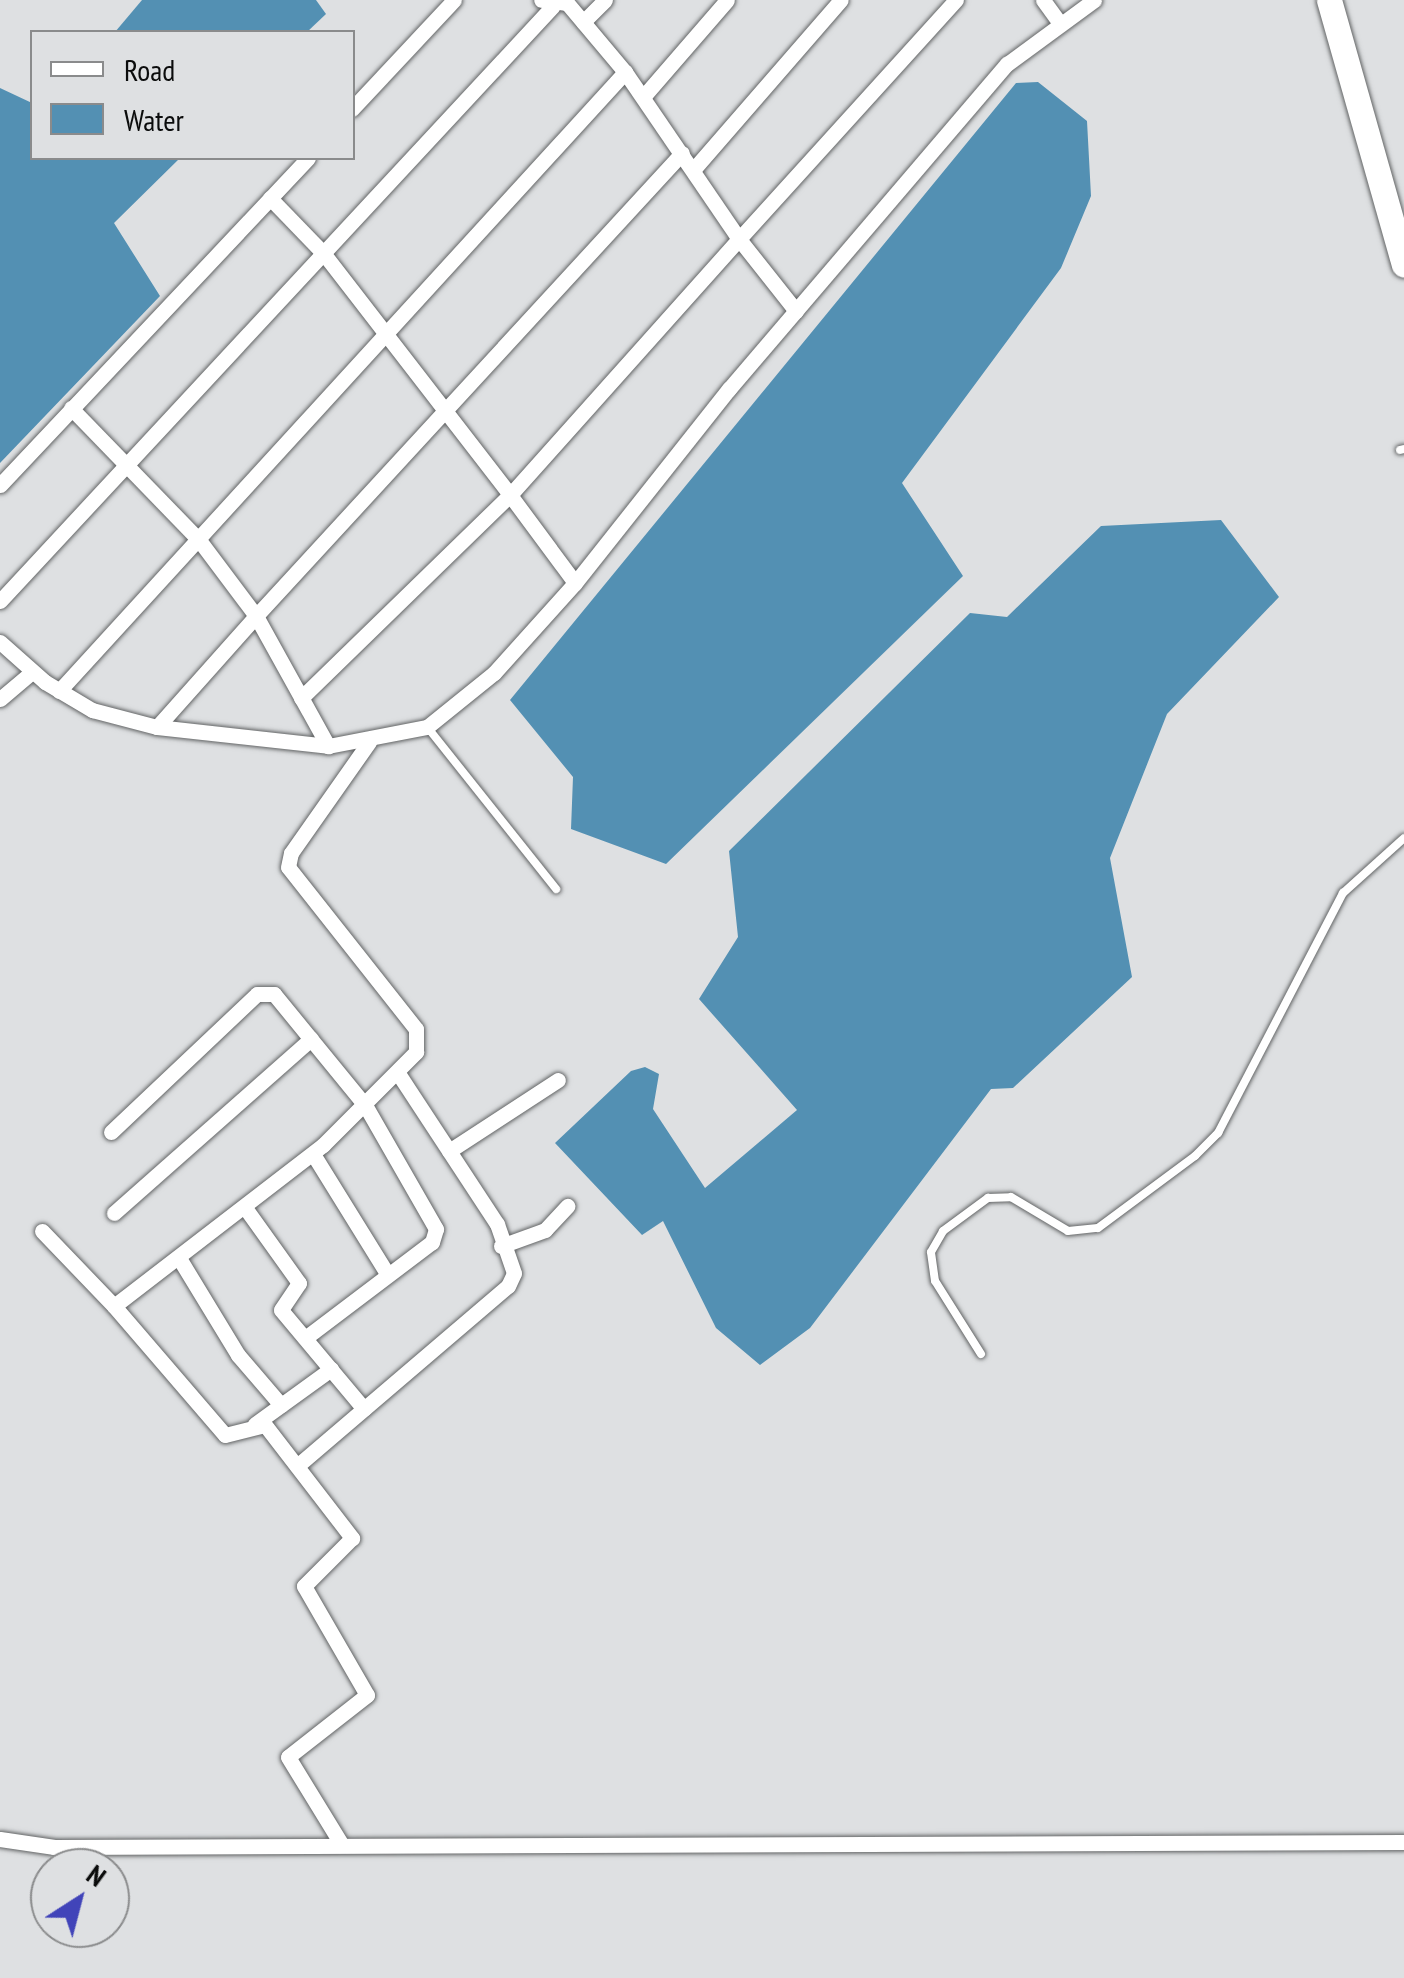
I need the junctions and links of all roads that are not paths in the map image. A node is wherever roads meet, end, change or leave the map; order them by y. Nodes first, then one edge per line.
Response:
1 (454, 0) edge
2 (605, 0) edge
3 (727, 0) edge
4 (842, 0) edge
5 (956, 0) edge
6 (1043, 0) edge
7 (1094, 0) edge
8 (1329, 0) edge
9 (547, 3) edge
10 (1058, 21) junction
11 (583, 22) junction
12 (625, 72) junction
13 (642, 96) junction
14 (355, 106) edge
15 (682, 153) junction
16 (306, 160) edge
17 (693, 170) junction
18 (270, 198) junction
19 (739, 239) junction
20 (324, 254) junction
21 (1404, 264) edge
22 (796, 310) junction
23 (386, 332) junction
24 (71, 408) junction
25 (443, 409) junction
26 (129, 468) junction
27 (0, 485) edge
28 (510, 495) junction
29 (199, 540) junction
30 (575, 584) junction
31 (0, 602) edge
32 (256, 616) junction
33 (0, 642) edge
34 (32, 672) junction
35 (58, 691) junction
36 (301, 698) junction
37 (0, 699) edge
38 (157, 727) junction
39 (427, 727) junction
40 (369, 742) junction
41 (328, 746) junction
42 (1404, 838) edge
43 (556, 889) dead end
44 (311, 1039) junction
45 (398, 1073) junction
46 (558, 1080) dead end
47 (365, 1105) junction
48 (111, 1132) dead end
49 (449, 1151) junction
50 (313, 1154) junction
51 (567, 1206) dead end
52 (246, 1209) junction
53 (114, 1213) dead end
54 (42, 1232) dead end
55 (501, 1246) junction
56 (178, 1258) junction
57 (388, 1274) junction
58 (114, 1306) junction
59 (304, 1338) junction
60 (981, 1354) dead end
61 (331, 1369) junction
62 (281, 1405) junction
63 (364, 1409) junction
64 (255, 1424) junction
65 (298, 1466) junction
66 (0, 1839) edge
67 (340, 1842) junction
68 (1404, 1842) edge

1 - 14 street
2 - 11 street
3 - 13 street
4 - 17 street
5 - 19 street
6 - 10 street
7 - 10 street
8 - 21 main road
9 - 11 street
9 - 20 street
10 - 22 street
11 - 12 street
12 - 13 street
12 - 23 street
13 - 15 street
15 - 17 street
15 - 25 street
16 - 18 street
17 - 19 street
18 - 20 street
18 - 24 street
19 - 22 street
19 - 28 street
20 - 23 street
20 - 26 street
22 - 30 street
23 - 25 street
23 - 29 street
24 - 26 street
24 - 27 street
25 - 28 street
25 - 32 street
26 - 29 street
26 - 31 street
28 - 30 street
28 - 36 street
29 - 32 street
29 - 35 street
30 - 39 street
32 - 36 street
32 - 38 street
33 - 34 street
34 - 35 street
34 - 37 street
35 - 38 street
36 - 41 street
38 - 41 street
39 - 40 street
39 - 43 lane
40 - 41 street
40 - 45 street
42 - 60 lane
44 - 47 street
44 - 48 street
44 - 53 street
45 - 47 street
45 - 49 street
46 - 49 street
47 - 50 street
47 - 57 street
49 - 55 street
50 - 52 street
50 - 57 street
51 - 55 street
52 - 56 street
52 - 59 street
54 - 58 street
55 - 63 street
56 - 58 street
56 - 62 street
57 - 59 street
58 - 64 street
59 - 61 street
61 - 62 street
61 - 63 street
62 - 64 street
63 - 65 street
64 - 65 street
65 - 67 street
66 - 67 street
67 - 68 street

